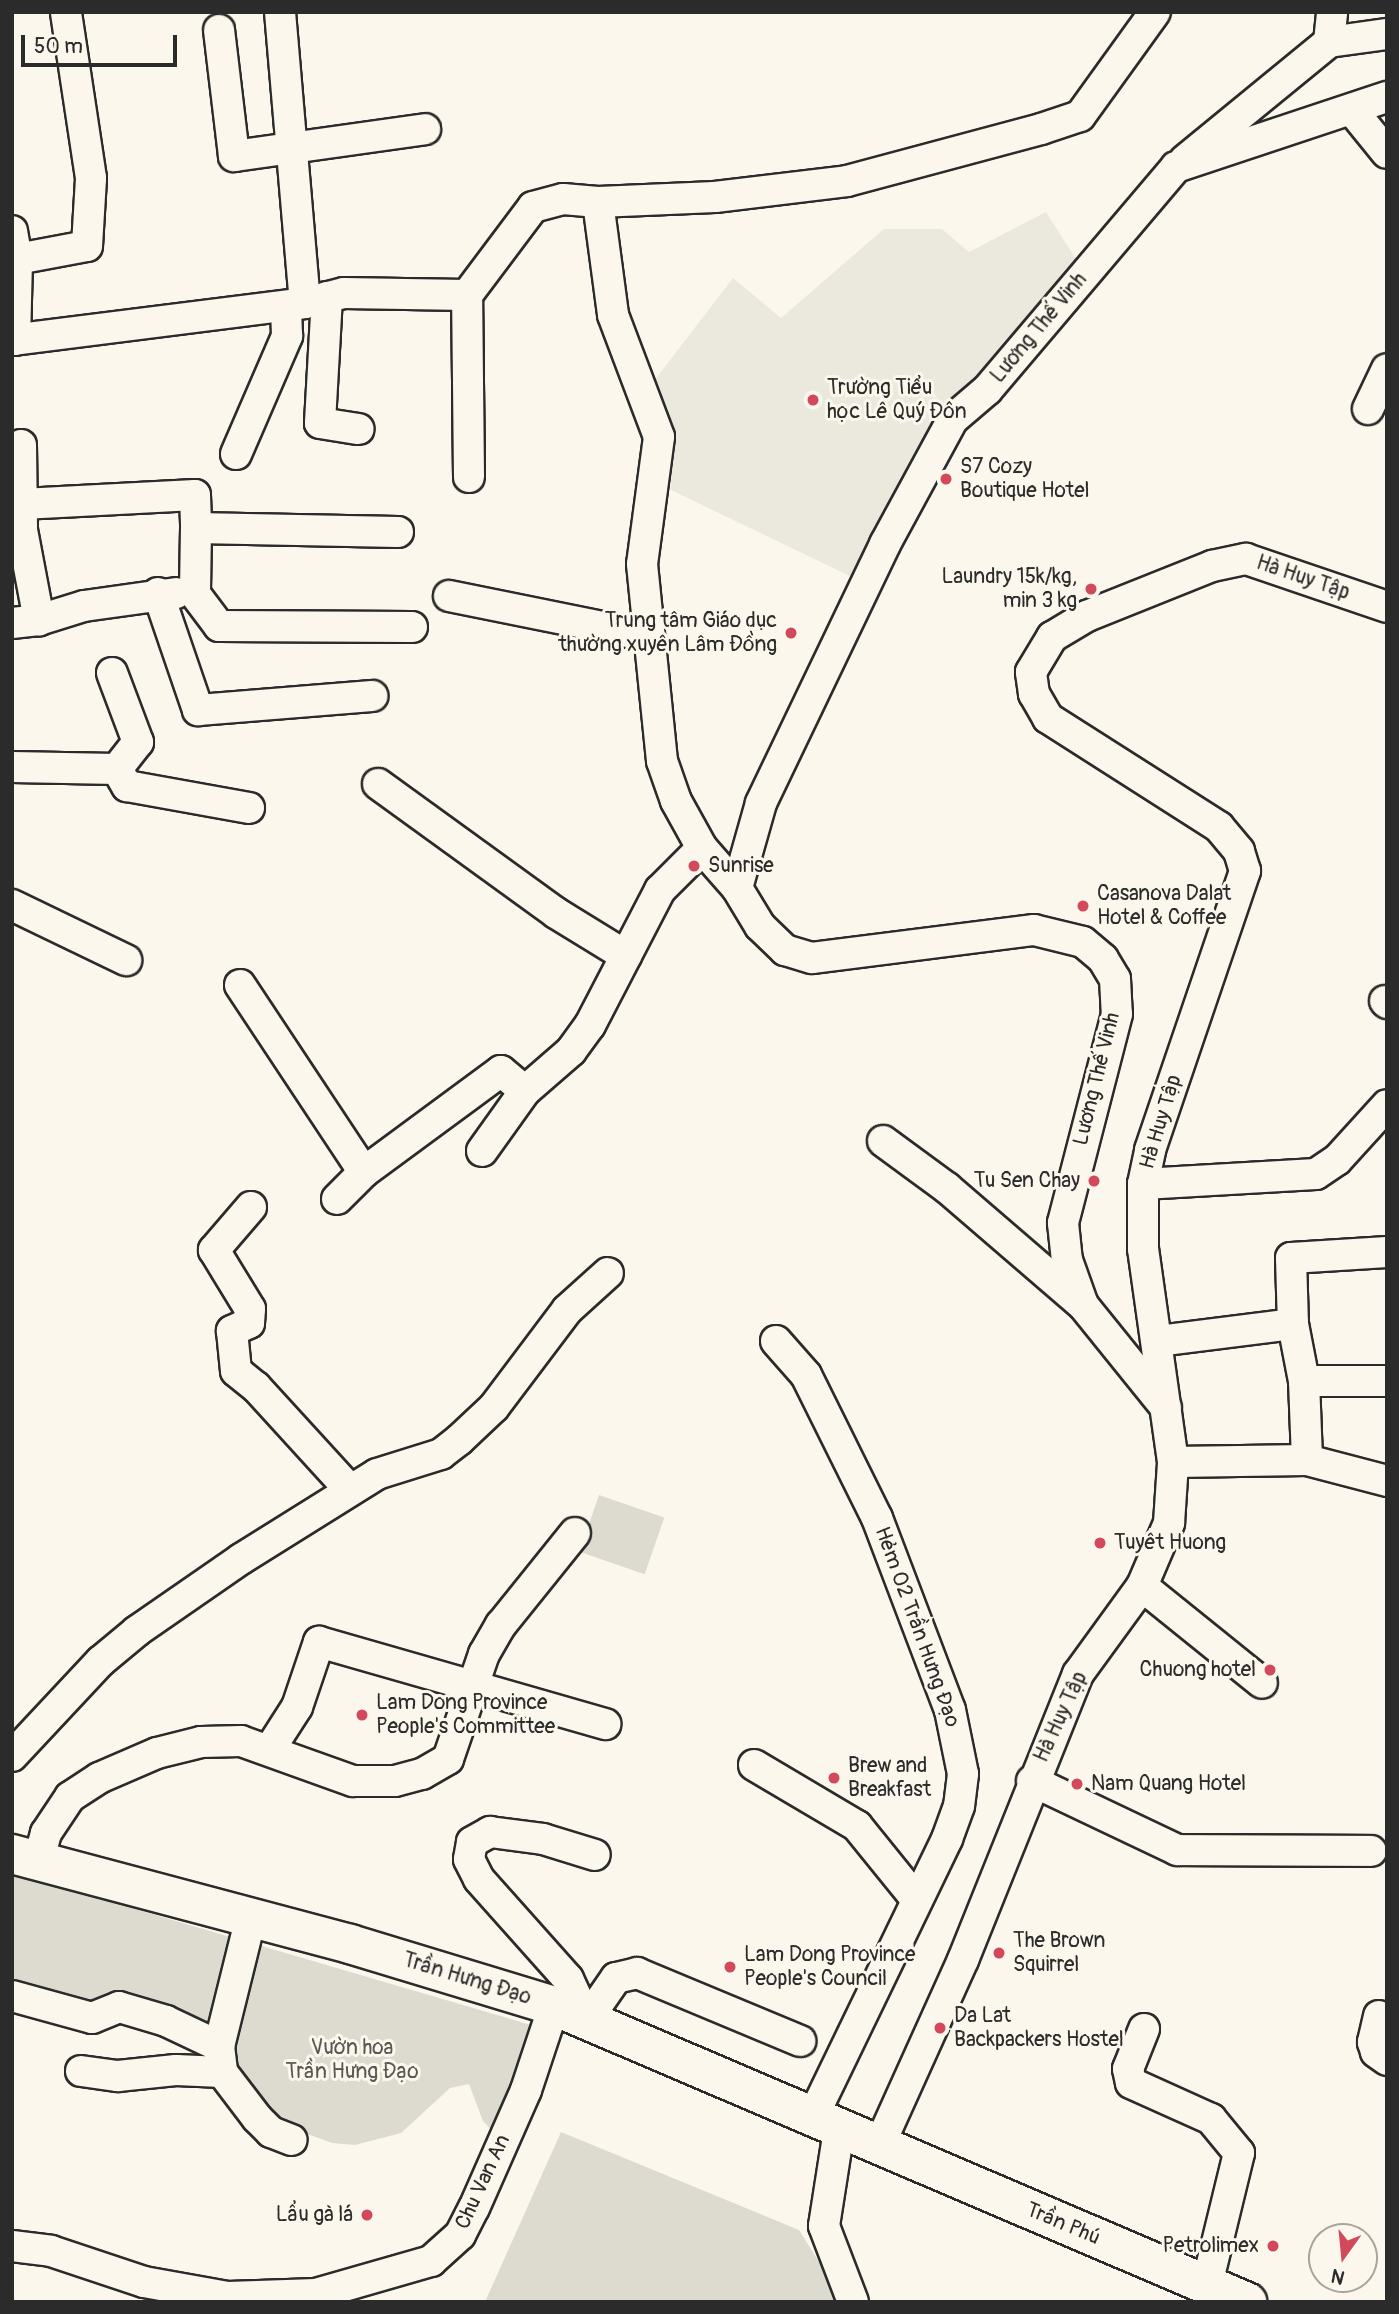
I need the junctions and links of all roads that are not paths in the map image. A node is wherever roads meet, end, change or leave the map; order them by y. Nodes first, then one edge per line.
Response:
1 (66, 12) edge
2 (280, 12) edge
3 (1155, 12) edge
4 (1332, 12) edge
5 (219, 30) dead end
6 (1387, 34) edge
7 (1329, 42) junction
8 (1387, 97) edge
9 (1352, 110) junction
10 (425, 129) dead end
11 (294, 148) junction
12 (1387, 153) edge
13 (1177, 167) junction
14 (598, 202) junction
15 (14, 250) edge
16 (467, 295) junction
17 (306, 302) junction
18 (13, 340) edge
19 (1387, 369) edge
20 (1368, 410) dead end
21 (359, 429) dead end
22 (21, 445) dead end
23 (236, 454) dead end
24 (469, 477) dead end
25 (19, 518) edge
26 (196, 528) junction
27 (398, 532) dead end
28 (158, 593) junction
29 (195, 594) junction
30 (449, 597) dead end
31 (1387, 607) edge
32 (26, 622) edge
33 (412, 627) dead end
34 (648, 636) junction
35 (112, 673) dead end
36 (372, 696) dead end
37 (12, 767) edge
38 (117, 769) junction
39 (377, 785) dead end
40 (250, 808) dead end
41 (702, 848) junction
42 (737, 888) junction
43 (12, 905) edge
44 (626, 956) junction
45 (126, 960) dead end
46 (240, 985) dead end
47 (525, 1091) junction
48 (1387, 1105) edge
49 (883, 1141) dead end
50 (482, 1151) dead end
51 (364, 1172) junction
52 (1143, 1184) junction
53 (337, 1199) dead end
54 (251, 1208) dead end
55 (1387, 1252) edge
56 (608, 1273) dead end
57 (1083, 1305) junction
58 (1293, 1324) junction
59 (1158, 1340) junction
60 (776, 1341) dead end
61 (1304, 1381) junction
62 (1387, 1381) edge
63 (1166, 1409) junction
64 (1307, 1460) junction
65 (1173, 1462) junction
66 (1387, 1481) edge
67 (350, 1490) junction
68 (575, 1532) dead end
69 (1142, 1586) junction
70 (1262, 1684) dead end
71 (474, 1688) junction
72 (605, 1724) dead end
73 (270, 1749) junction
74 (12, 1756) edge
75 (754, 1765) dead end
76 (1032, 1781) junction
77 (1371, 1851) dead end
78 (21, 1852) edge
79 (595, 1855) dead end
80 (917, 1900) junction
81 (251, 1917) junction
82 (12, 1996) edge
83 (571, 2013) junction
84 (1379, 2016) dead end
85 (1143, 2029) dead end
86 (800, 2041) dead end
87 (221, 2059) junction
88 (1387, 2060) edge
89 (81, 2071) dead end
90 (826, 2124) junction
91 (292, 2140) dead end
92 (879, 2146) junction
93 (12, 2246) edge
94 (1207, 2284) junction
95 (853, 2302) edge
96 (1247, 2302) edge

1 - 15 street
2 - 11 street
3 - 14 street
4 - 7 street
5 - 11 street
6 - 7 street
7 - 13 street, Lương Thế Vinh
8 - 9 street
9 - 12 street
9 - 13 street
10 - 11 street
11 - 17 street
13 - 42 street, Lương Thế Vinh
14 - 16 street
14 - 34 street, Lương Thế Vinh
15 - 18 street
16 - 17 street
16 - 24 street
17 - 18 street
17 - 21 street
17 - 23 street
19 - 20 street
22 - 25 street
25 - 26 street
25 - 32 street
26 - 27 street
26 - 29 street
28 - 29 street
28 - 32 street
28 - 36 street
29 - 33 street
30 - 34 street
31 - 52 street, Hà Huy Tập
34 - 41 street, Lương Thế Vinh
35 - 38 street
37 - 38 street
38 - 40 street
39 - 44 street
41 - 42 street, Lương Thế Vinh
41 - 44 street
42 - 57 street, Lương Thế Vinh
43 - 45 street
44 - 47 street
46 - 51 street
47 - 50 street
47 - 51 street
48 - 52 street
49 - 57 street
51 - 53 street
52 - 59 street, Hà Huy Tập
54 - 67 street
55 - 58 street
56 - 67 street
57 - 63 street, Lương Thế Vinh
58 - 59 street
58 - 61 street
59 - 63 street, Hà Huy Tập
60 - 80 street, Hẻm 02 Trần Hưng Đạo
61 - 62 street
61 - 64 street
63 - 65 street, Hà Huy Tập
64 - 65 street
64 - 66 street
65 - 69 street, Hà Huy Tập
67 - 74 street
68 - 71 street
69 - 70 street
69 - 76 street, Hà Huy Tập
71 - 72 street
71 - 73 street
71 - 73 street
73 - 78 street
75 - 80 street
76 - 77 street
76 - 92 street, Hà Huy Tập
78 - 81 main road, Trần Hưng Đạo
79 - 83 street
80 - 90 street, Hẻm 02 Trần Hưng Đạo
81 - 83 main road, Trần Hưng Đạo
81 - 87 street
82 - 87 street
83 - 86 street, Chu Van An
83 - 90 main road, Trần Hưng Đạo
83 - 93 street, Chu Van An
84 - 88 street
85 - 94 street
87 - 89 street
87 - 91 street
90 - 92 main road, Trần Hưng Đạo
90 - 95 street, Hẻm 02 Trần Hưng Đạo
92 - 94 main road, Trần Phú
94 - 96 main road, Trần Phú

